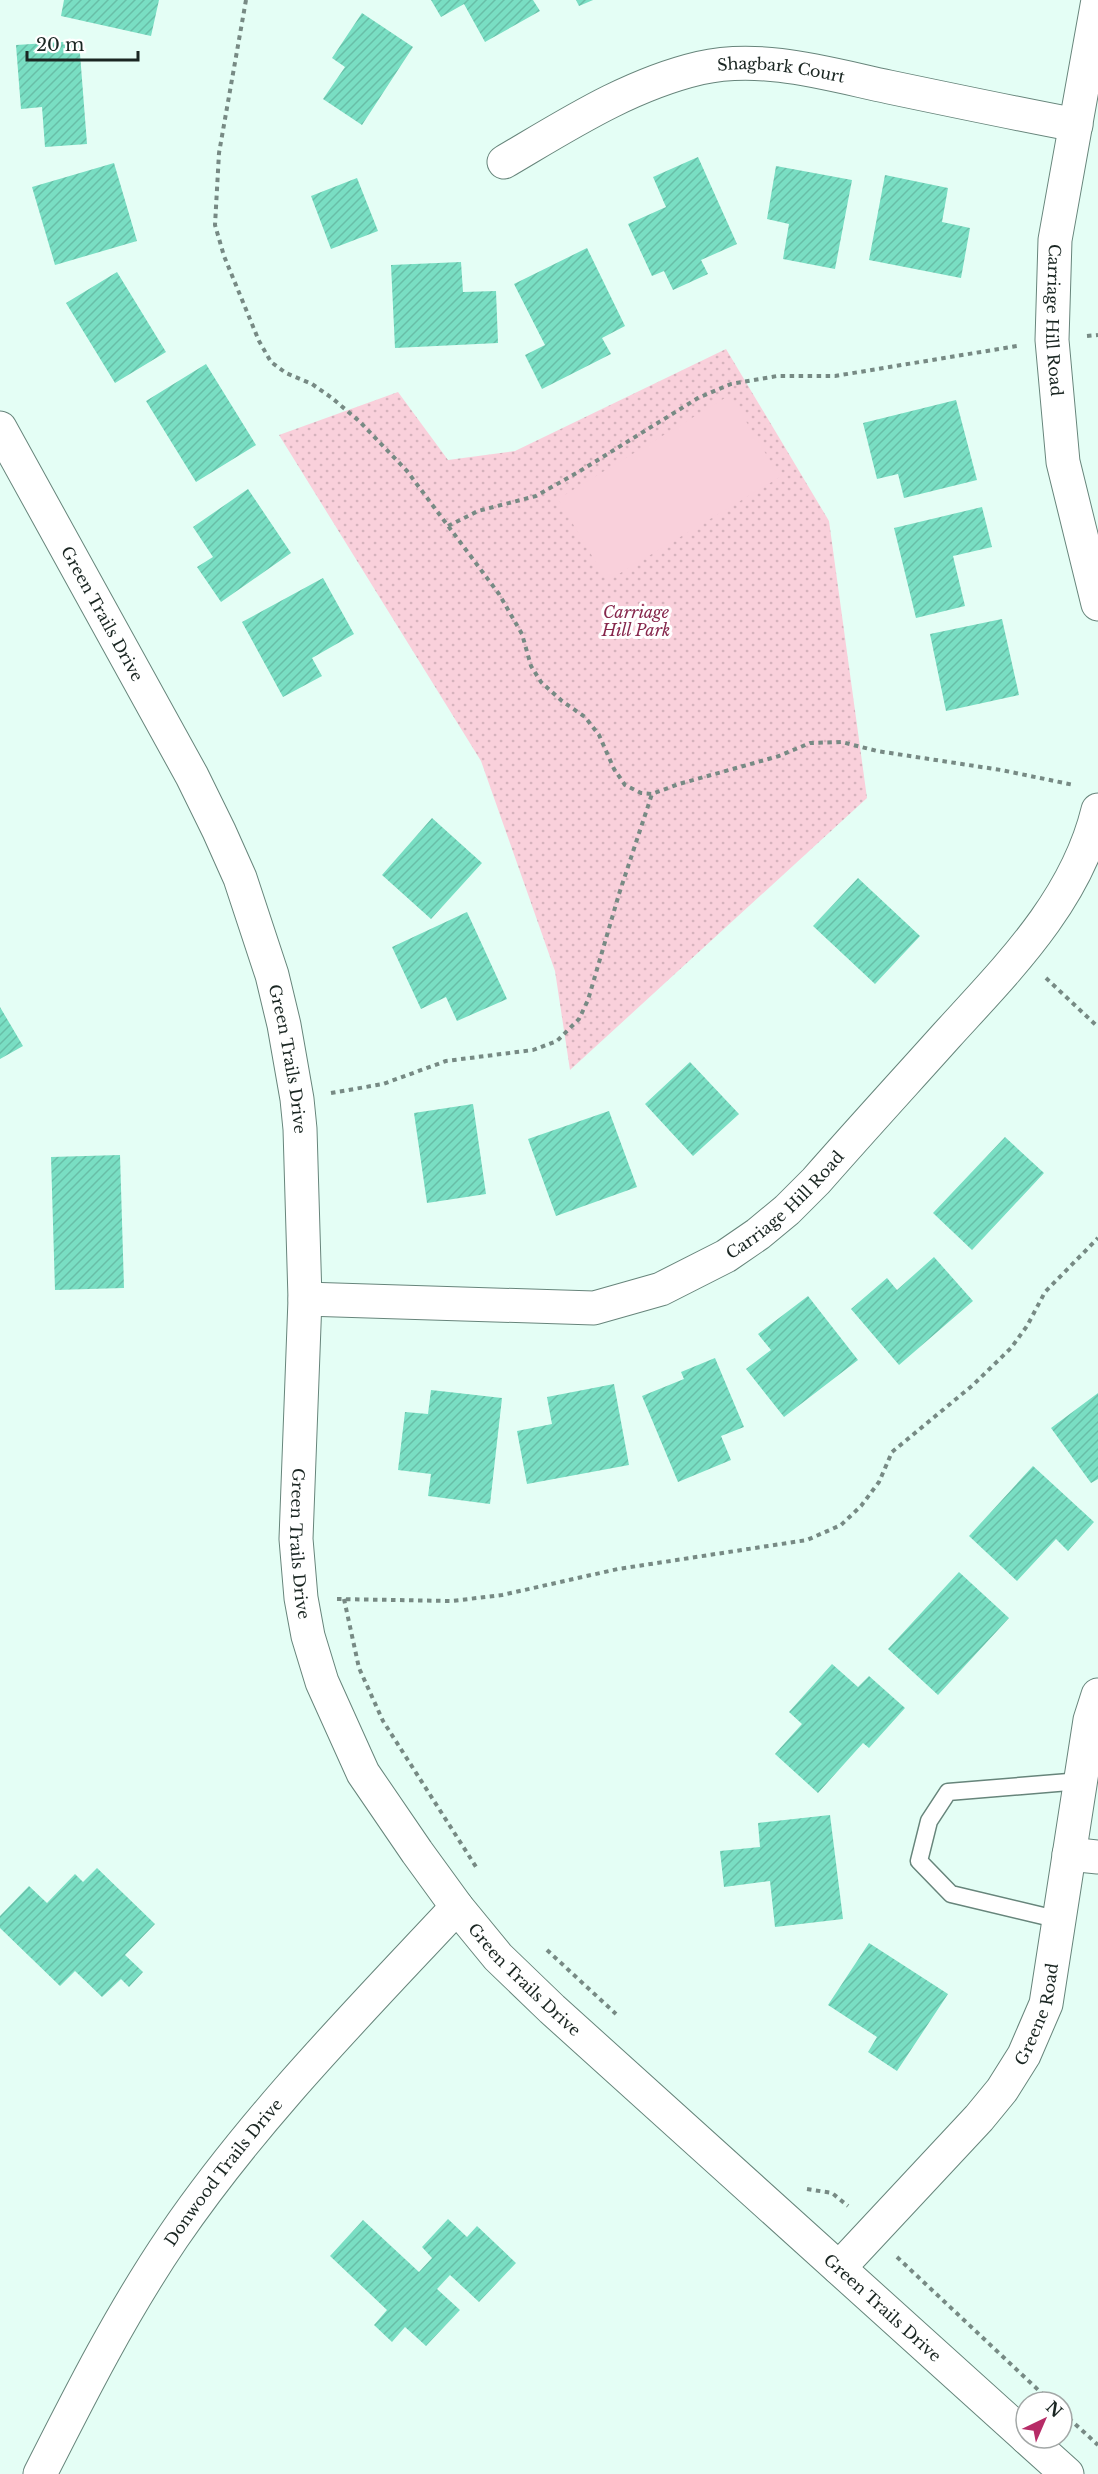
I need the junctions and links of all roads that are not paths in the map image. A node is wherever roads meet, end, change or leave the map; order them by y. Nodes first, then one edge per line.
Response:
1 (1098, 0) edge
2 (1076, 125) junction
3 (504, 162) dead end
4 (0, 428) edge
5 (1098, 598) edge
6 (1098, 810) edge
7 (305, 1299) junction
8 (1098, 1695) edge
9 (1081, 1781) junction
10 (1084, 1856) edge
11 (456, 1907) junction
12 (1060, 1920) junction
13 (838, 2268) junction
14 (1014, 2427) edge
15 (1040, 2450) edge
16 (40, 2474) edge
17 (1067, 2474) edge

1 - 2 street, Carriage Hill Road
2 - 3 street, Shagbark Court
2 - 5 street, Carriage Hill Road
4 - 7 street, Green Trails Drive
6 - 7 street, Carriage Hill Road
7 - 11 street, Green Trails Drive
8 - 9 street, Greene Road
9 - 10 street, Greene Road
9 - 12 lane
10 - 12 street, Greene Road
11 - 13 street, Green Trails Drive
11 - 16 street, Donwood Trails Drive
12 - 13 street, Greene Road
13 - 14 street, Green Trails Drive
15 - 17 street, Green Trails Drive

